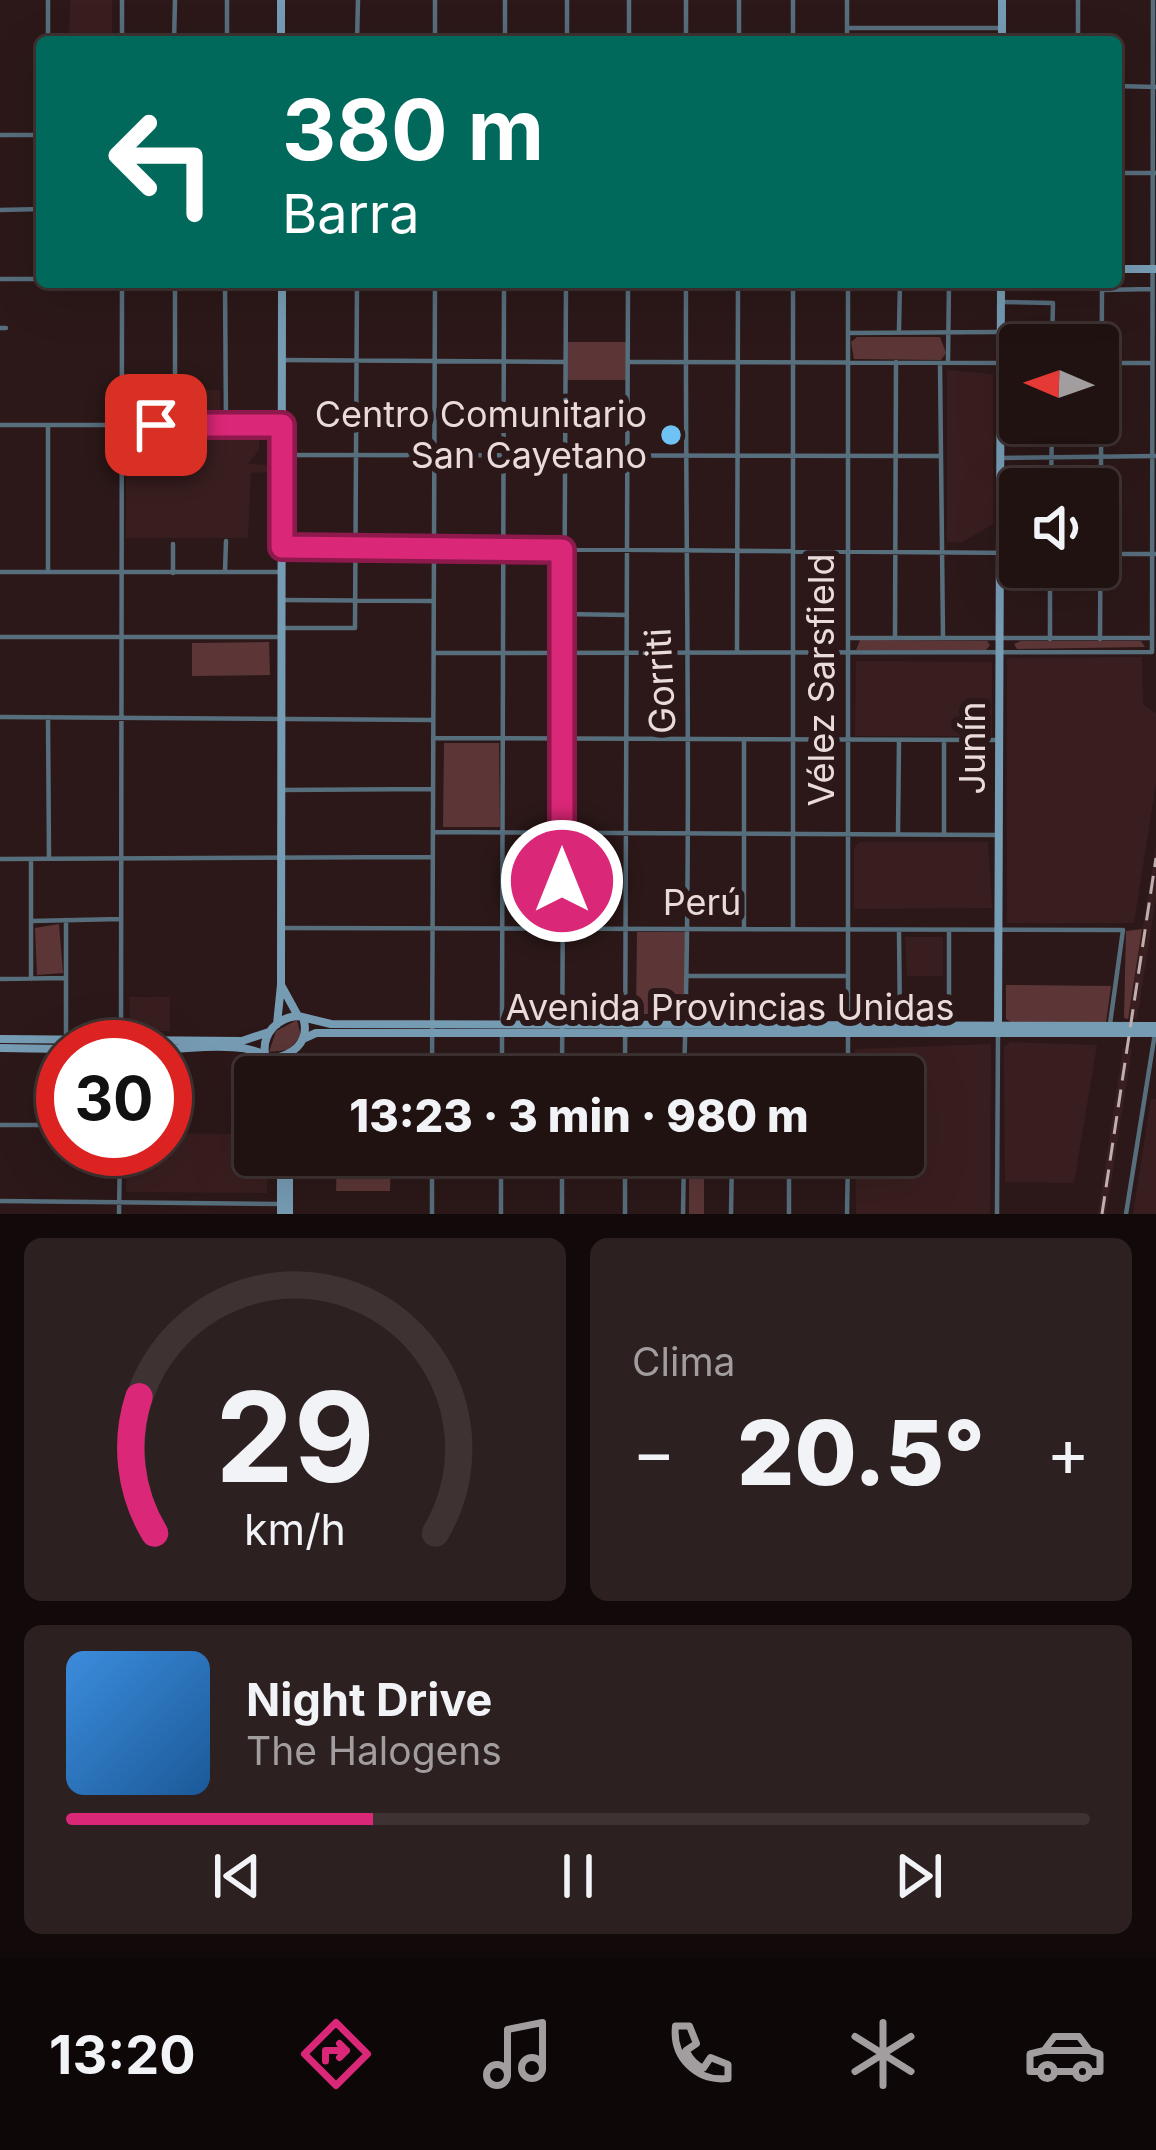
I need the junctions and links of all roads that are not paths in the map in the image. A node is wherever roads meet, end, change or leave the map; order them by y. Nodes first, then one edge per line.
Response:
1 (48, 0) edge
2 (122, 0) edge
3 (175, 0) edge
4 (227, 0) edge
5 (281, 0) edge
6 (358, 0) edge
7 (436, 0) edge
8 (505, 0) edge
9 (567, 0) edge
10 (629, 0) edge
11 (686, 0) edge
12 (740, 0) edge
13 (793, 0) edge
14 (848, 0) edge
15 (1002, 0) edge
16 (1078, 0) edge
17 (1153, 0) edge
18 (848, 28) junction
19 (1002, 28) junction
20 (49, 36) edge
21 (122, 36) edge
22 (174, 36) edge
23 (226, 36) edge
24 (281, 36) edge
25 (357, 36) edge
26 (435, 36) edge
27 (505, 36) edge
28 (567, 36) edge
29 (628, 36) edge
30 (686, 36) edge
31 (739, 36) edge
32 (793, 36) edge
33 (848, 36) edge
34 (1002, 36) edge
35 (1078, 36) edge
36 (1122, 86) edge
37 (1154, 87) edge
38 (0, 135) edge
39 (36, 135) edge
40 (1122, 173) edge
41 (1154, 173) edge
42 (36, 209) edge
43 (0, 210) edge
44 (1122, 269) edge
45 (1154, 269) edge
46 (0, 279) edge
47 (36, 279) edge
48 (122, 288) edge
49 (175, 288) edge
50 (225, 288) edge
51 (282, 288) edge
52 (356, 288) edge
53 (435, 288) edge
54 (504, 288) edge
55 (566, 288) edge
56 (628, 288) edge
57 (686, 288) edge
58 (738, 288) edge
59 (793, 288) edge
60 (848, 288) edge
61 (900, 288) edge
62 (949, 288) edge
63 (1001, 288) edge
64 (1152, 290) junction
65 (1001, 302) junction
66 (1001, 324) edge
67 (1052, 324) edge
68 (1101, 324) edge
69 (999, 332) edge
70 (899, 333) junction
71 (949, 333) junction
72 (848, 334) junction
73 (282, 360) junction
74 (356, 360) junction
75 (434, 361) junction
76 (504, 362) junction
77 (566, 362) junction
78 (628, 362) junction
79 (686, 362) junction
80 (738, 362) junction
81 (793, 362) junction
82 (848, 362) junction
83 (896, 362) junction
84 (944, 362) junction
85 (999, 363) edge
86 (1119, 364) edge
87 (1153, 365) edge
88 (175, 379) dead end
89 (47, 424) junction
90 (0, 425) edge
91 (122, 425) junction
92 (226, 425) junction
93 (282, 425) junction
94 (1000, 444) edge
95 (1051, 444) edge
96 (1101, 444) edge
97 (282, 455) junction
98 (356, 455) junction
99 (434, 455) junction
100 (503, 455) junction
101 (564, 455) junction
102 (627, 455) junction
103 (686, 455) junction
104 (738, 455) junction
105 (793, 455) junction
106 (848, 455) junction
107 (896, 455) junction
108 (941, 456) junction
109 (1154, 456) edge
110 (1051, 457) junction
111 (1101, 457) junction
112 (1000, 458) junction
113 (1000, 468) edge
114 (1051, 468) edge
115 (1101, 468) edge
116 (226, 541) dead end
117 (173, 544) dead end
118 (282, 547) junction
119 (356, 548) junction
120 (434, 548) junction
121 (503, 549) junction
122 (562, 550) junction
123 (627, 550) junction
124 (685, 550) junction
125 (738, 551) junction
126 (793, 551) junction
127 (848, 552) junction
128 (895, 552) junction
129 (942, 553) junction
130 (999, 553) edge
131 (1119, 554) edge
132 (1154, 554) edge
133 (48, 571) junction
134 (0, 572) edge
135 (122, 572) junction
136 (225, 572) junction
137 (282, 572) junction
138 (172, 573) junction
139 (1000, 588) edge
140 (1050, 588) edge
141 (1099, 588) edge
142 (282, 600) junction
143 (355, 601) junction
144 (434, 601) junction
145 (562, 614) junction
146 (627, 615) junction
147 (282, 632) junction
148 (0, 638) edge
149 (122, 638) junction
150 (848, 638) junction
151 (895, 638) junction
152 (943, 638) junction
153 (1152, 638) junction
154 (1000, 639) junction
155 (1050, 639) junction
156 (1100, 639) junction
157 (687, 652) junction
158 (737, 652) junction
159 (793, 652) junction
160 (848, 652) junction
161 (434, 653) junction
162 (503, 653) junction
163 (627, 653) junction
164 (1000, 653) junction
165 (562, 654) junction
166 (122, 716) junction
167 (0, 717) edge
168 (48, 717) junction
169 (281, 719) junction
170 (434, 720) junction
171 (434, 738) junction
172 (503, 739) junction
173 (562, 739) junction
174 (626, 739) junction
175 (691, 739) junction
176 (744, 739) junction
177 (793, 739) junction
178 (848, 740) junction
179 (899, 740) junction
180 (944, 740) junction
181 (999, 740) junction
182 (281, 790) junction
183 (433, 790) junction
184 (433, 832) junction
185 (502, 832) junction
186 (562, 833) junction
187 (626, 833) junction
188 (690, 833) junction
189 (744, 834) junction
190 (793, 834) junction
191 (848, 834) junction
192 (898, 834) junction
193 (944, 834) junction
194 (999, 835) junction
195 (433, 857) junction
196 (0, 859) edge
197 (32, 860) junction
198 (49, 860) junction
199 (122, 860) junction
200 (281, 861) junction
201 (66, 920) junction
202 (122, 920) junction
203 (31, 921) junction
204 (281, 928) junction
205 (433, 928) junction
206 (502, 928) junction
207 (562, 929) junction
208 (626, 929) junction
209 (691, 929) junction
210 (744, 929) junction
211 (793, 929) junction
212 (848, 929) junction
213 (899, 930) junction
214 (949, 930) junction
215 (998, 930) junction
216 (689, 976) junction
217 (848, 976) junction
218 (66, 978) junction
219 (0, 979) edge
220 (31, 979) junction
221 (281, 985) junction
222 (301, 1018) junction
223 (65, 1020) edge
224 (121, 1020) edge
225 (900, 1026) junction
226 (950, 1026) junction
227 (1109, 1026) junction
228 (273, 1028) junction
229 (433, 1029) junction
230 (848, 1029) junction
231 (998, 1029) junction
232 (502, 1030) junction
233 (562, 1030) junction
234 (625, 1030) junction
235 (686, 1030) junction
236 (1156, 1031) edge
237 (305, 1038) junction
238 (0, 1039) edge
239 (192, 1041) edge
240 (36, 1042) edge
241 (36, 1046) edge
242 (0, 1048) edge
243 (192, 1051) edge
244 (290, 1053) junction
245 (268, 1056) junction
246 (289, 1056) edge
247 (433, 1056) edge
248 (502, 1056) edge
249 (562, 1056) edge
250 (626, 1056) edge
251 (685, 1056) edge
252 (848, 1056) edge
253 (0, 1125) edge
254 (36, 1125) edge
255 (119, 1176) edge
256 (285, 1176) edge
257 (432, 1176) edge
258 (501, 1176) edge
259 (562, 1176) edge
260 (625, 1176) edge
261 (684, 1176) edge
262 (731, 1176) edge
263 (789, 1176) edge
264 (848, 1176) edge
265 (0, 1201) edge
266 (119, 1201) junction
267 (169, 1202) junction
268 (214, 1203) junction
269 (284, 1211) edge
270 (119, 1214) edge
271 (168, 1214) edge
272 (214, 1214) edge
273 (432, 1214) edge
274 (501, 1214) edge
275 (562, 1214) edge
276 (625, 1214) edge
277 (683, 1214) edge
278 (731, 1214) edge
279 (789, 1214) edge
280 (848, 1214) edge
281 (998, 1214) edge
282 (1126, 1214) edge

1 - 20 street
2 - 21 street
3 - 22 street
4 - 23 street
5 - 24 main road
6 - 25 street
7 - 26 street
8 - 27 street
9 - 28 street
10 - 29 street
11 - 30 street
12 - 31 street
13 - 32 street
14 - 18 street
15 - 19 main road
16 - 35 street
17 - 37 street
18 - 19 street
18 - 33 street
19 - 34 main road
36 - 37 street
37 - 41 street
38 - 39 street
40 - 41 street
41 - 45 street
42 - 43 street
44 - 45 main road
45 - 64 street
46 - 47 street
48 - 91 street
49 - 88 street
50 - 92 street
51 - 73 main road
52 - 74 street
53 - 75 street
54 - 76 street
55 - 77 street
56 - 78 street
57 - 79 street, Gorriti
58 - 80 street
59 - 81 street
60 - 72 street, Vélez Sarsfield
61 - 70 street
62 - 71 street
63 - 65 main road, Junín
64 - 68 street
64 - 87 street
65 - 66 main road, Junín
65 - 67 street
69 - 71 street
70 - 71 street
70 - 72 street
71 - 84 street
72 - 82 street, Vélez Sarsfield
73 - 74 street
73 - 93 main road
74 - 75 street
74 - 98 street
75 - 76 street
75 - 99 street
76 - 77 street
76 - 100 street
77 - 101 street
78 - 79 street
78 - 102 street
79 - 80 street
79 - 103 street, Gorriti
80 - 81 street
80 - 104 street
81 - 82 street
81 - 105 street
82 - 83 street
82 - 106 street, Vélez Sarsfield
83 - 84 street
83 - 107 street
84 - 85 street
84 - 108 street
86 - 87 street
87 - 109 street
89 - 90 street
89 - 91 street
89 - 133 street
91 - 92 street
91 - 135 street
92 - 93 street
93 - 97 main road
94 - 112 main road, Junín
95 - 110 street
96 - 111 street
97 - 98 street
97 - 118 main road
98 - 99 street
98 - 119 street
99 - 100 street
99 - 120 street
100 - 101 street
100 - 121 street
101 - 102 street
101 - 122 street
102 - 103 street
102 - 123 street
103 - 104 street
103 - 124 street, Gorriti
104 - 105 street
104 - 125 street
105 - 106 street
105 - 126 street
106 - 107 street
106 - 127 street, Vélez Sarsfield
107 - 108 street
107 - 128 street
108 - 129 street
109 - 111 street
109 - 132 street
110 - 111 street
110 - 112 street
110 - 114 street
111 - 115 street
112 - 113 main road, Junín
116 - 136 street
117 - 138 street
118 - 119 street
118 - 137 main road
119 - 120 street
119 - 143 street
120 - 121 street
120 - 144 street
121 - 122 street
121 - 162 street
122 - 123 street
122 - 145 street
123 - 124 street
123 - 146 street
124 - 125 street
124 - 157 street, Gorriti
125 - 126 street
125 - 158 street
126 - 127 street
126 - 159 street
127 - 128 street
127 - 150 street, Vélez Sarsfield
128 - 129 street
128 - 151 street
129 - 130 street
129 - 152 street
131 - 132 street
132 - 153 street
133 - 134 street
133 - 135 street
135 - 138 street
135 - 149 street
136 - 137 street
136 - 138 street
137 - 142 main road
139 - 154 main road, Junín
140 - 155 street
141 - 156 street
142 - 143 street
142 - 147 main road
143 - 144 street
143 - 147 street
144 - 161 street
145 - 146 street
145 - 165 street
146 - 163 street
147 - 149 street
147 - 169 main road
148 - 149 street
149 - 166 street
150 - 151 street
150 - 160 street, Vélez Sarsfield
151 - 152 street
152 - 154 street
153 - 156 street
153 - 164 street
154 - 155 street
154 - 164 main road, Junín
155 - 156 street
157 - 158 street
157 - 163 street
157 - 175 street, Gorriti
158 - 159 street
159 - 160 street
159 - 177 street
160 - 164 street
160 - 178 street, Vélez Sarsfield
161 - 162 street
161 - 170 street
162 - 165 street
162 - 172 street
163 - 165 street
163 - 174 street
164 - 181 main road, Junín
165 - 173 street
166 - 168 street
166 - 169 street
166 - 199 street
167 - 168 street
168 - 198 street
169 - 170 street
169 - 182 main road
170 - 171 street
171 - 172 street
171 - 183 street
172 - 173 street
172 - 185 street
173 - 174 street
173 - 186 street
174 - 175 street
174 - 187 street
175 - 176 street
175 - 188 street, Gorriti
176 - 177 street
176 - 189 street
177 - 178 street
177 - 190 street
178 - 179 street
178 - 191 street, Vélez Sarsfield
179 - 180 street
179 - 192 street
180 - 181 street
180 - 193 street
181 - 194 main road, Junín
182 - 183 street
182 - 200 main road
183 - 184 street
184 - 185 street
184 - 195 street
185 - 186 street
185 - 206 street
186 - 187 street
186 - 207 street
187 - 188 street
187 - 208 street
188 - 189 street
188 - 209 street, Gorriti
189 - 190 street
189 - 210 street
190 - 191 street
190 - 211 street
191 - 192 street
191 - 212 street, Vélez Sarsfield
192 - 193 street
193 - 194 street
194 - 215 main road, Junín
195 - 200 street
195 - 205 street
196 - 197 street
197 - 198 street
197 - 203 street
198 - 199 street
199 - 200 street
199 - 202 street
200 - 204 main road
201 - 202 street
201 - 203 street
201 - 218 street
202 - 224 street
203 - 220 street
204 - 205 street, Perú
204 - 221 main road
205 - 206 street, Perú
205 - 229 street
206 - 207 street, Perú
206 - 232 street
207 - 208 street, Perú
207 - 233 street
208 - 209 street, Perú
208 - 234 street
209 - 210 street, Perú
209 - 216 street, Gorriti
210 - 211 street, Perú
211 - 212 street, Perú
212 - 213 street, Perú
212 - 217 street, Vélez Sarsfield
213 - 214 street, Perú
213 - 225 street
214 - 215 street, Perú
214 - 226 street
215 - 227 street, Perú
215 - 231 main road, Junín
216 - 217 street
216 - 235 street, Gorriti
217 - 230 street, Vélez Sarsfield
218 - 220 street
218 - 223 street
219 - 220 street
221 - 222 main road
221 - 228 main road
222 - 228 main road
222 - 229 main road, Avenida Provincias Unidas
222 - 237 main road
225 - 226 main road, Avenida Provincias Unidas
225 - 230 main road, Avenida Provincias Unidas
226 - 231 main road, Avenida Provincias Unidas
227 - 231 main road, Avenida Provincias Unidas
227 - 236 main road, Avenida Provincias Unidas
228 - 239 main road
228 - 245 main road
229 - 232 main road, Avenida Provincias Unidas
229 - 237 main road, Avenida Provincias Unidas
229 - 247 street
230 - 231 main road, Avenida Provincias Unidas
230 - 235 main road, Avenida Provincias Unidas
230 - 252 street, Vélez Sarsfield
231 - 236 main road, Avenida Provincias Unidas
231 - 281 street, Junín
232 - 233 main road, Avenida Provincias Unidas
232 - 248 street
233 - 234 main road, Avenida Provincias Unidas
233 - 249 street
234 - 235 main road, Avenida Provincias Unidas
234 - 250 street
235 - 251 street, Gorriti
236 - 282 street
237 - 244 main road
238 - 240 main road
241 - 242 main road
243 - 245 main road
244 - 245 main road
244 - 246 main road
253 - 254 street
255 - 266 street
256 - 269 main road
257 - 273 street
258 - 274 street
259 - 275 street
260 - 276 street
261 - 277 street
262 - 278 street
263 - 279 street
264 - 280 street
265 - 266 street
266 - 267 street
266 - 270 street
267 - 268 street
267 - 271 street
268 - 269 street
268 - 272 street

